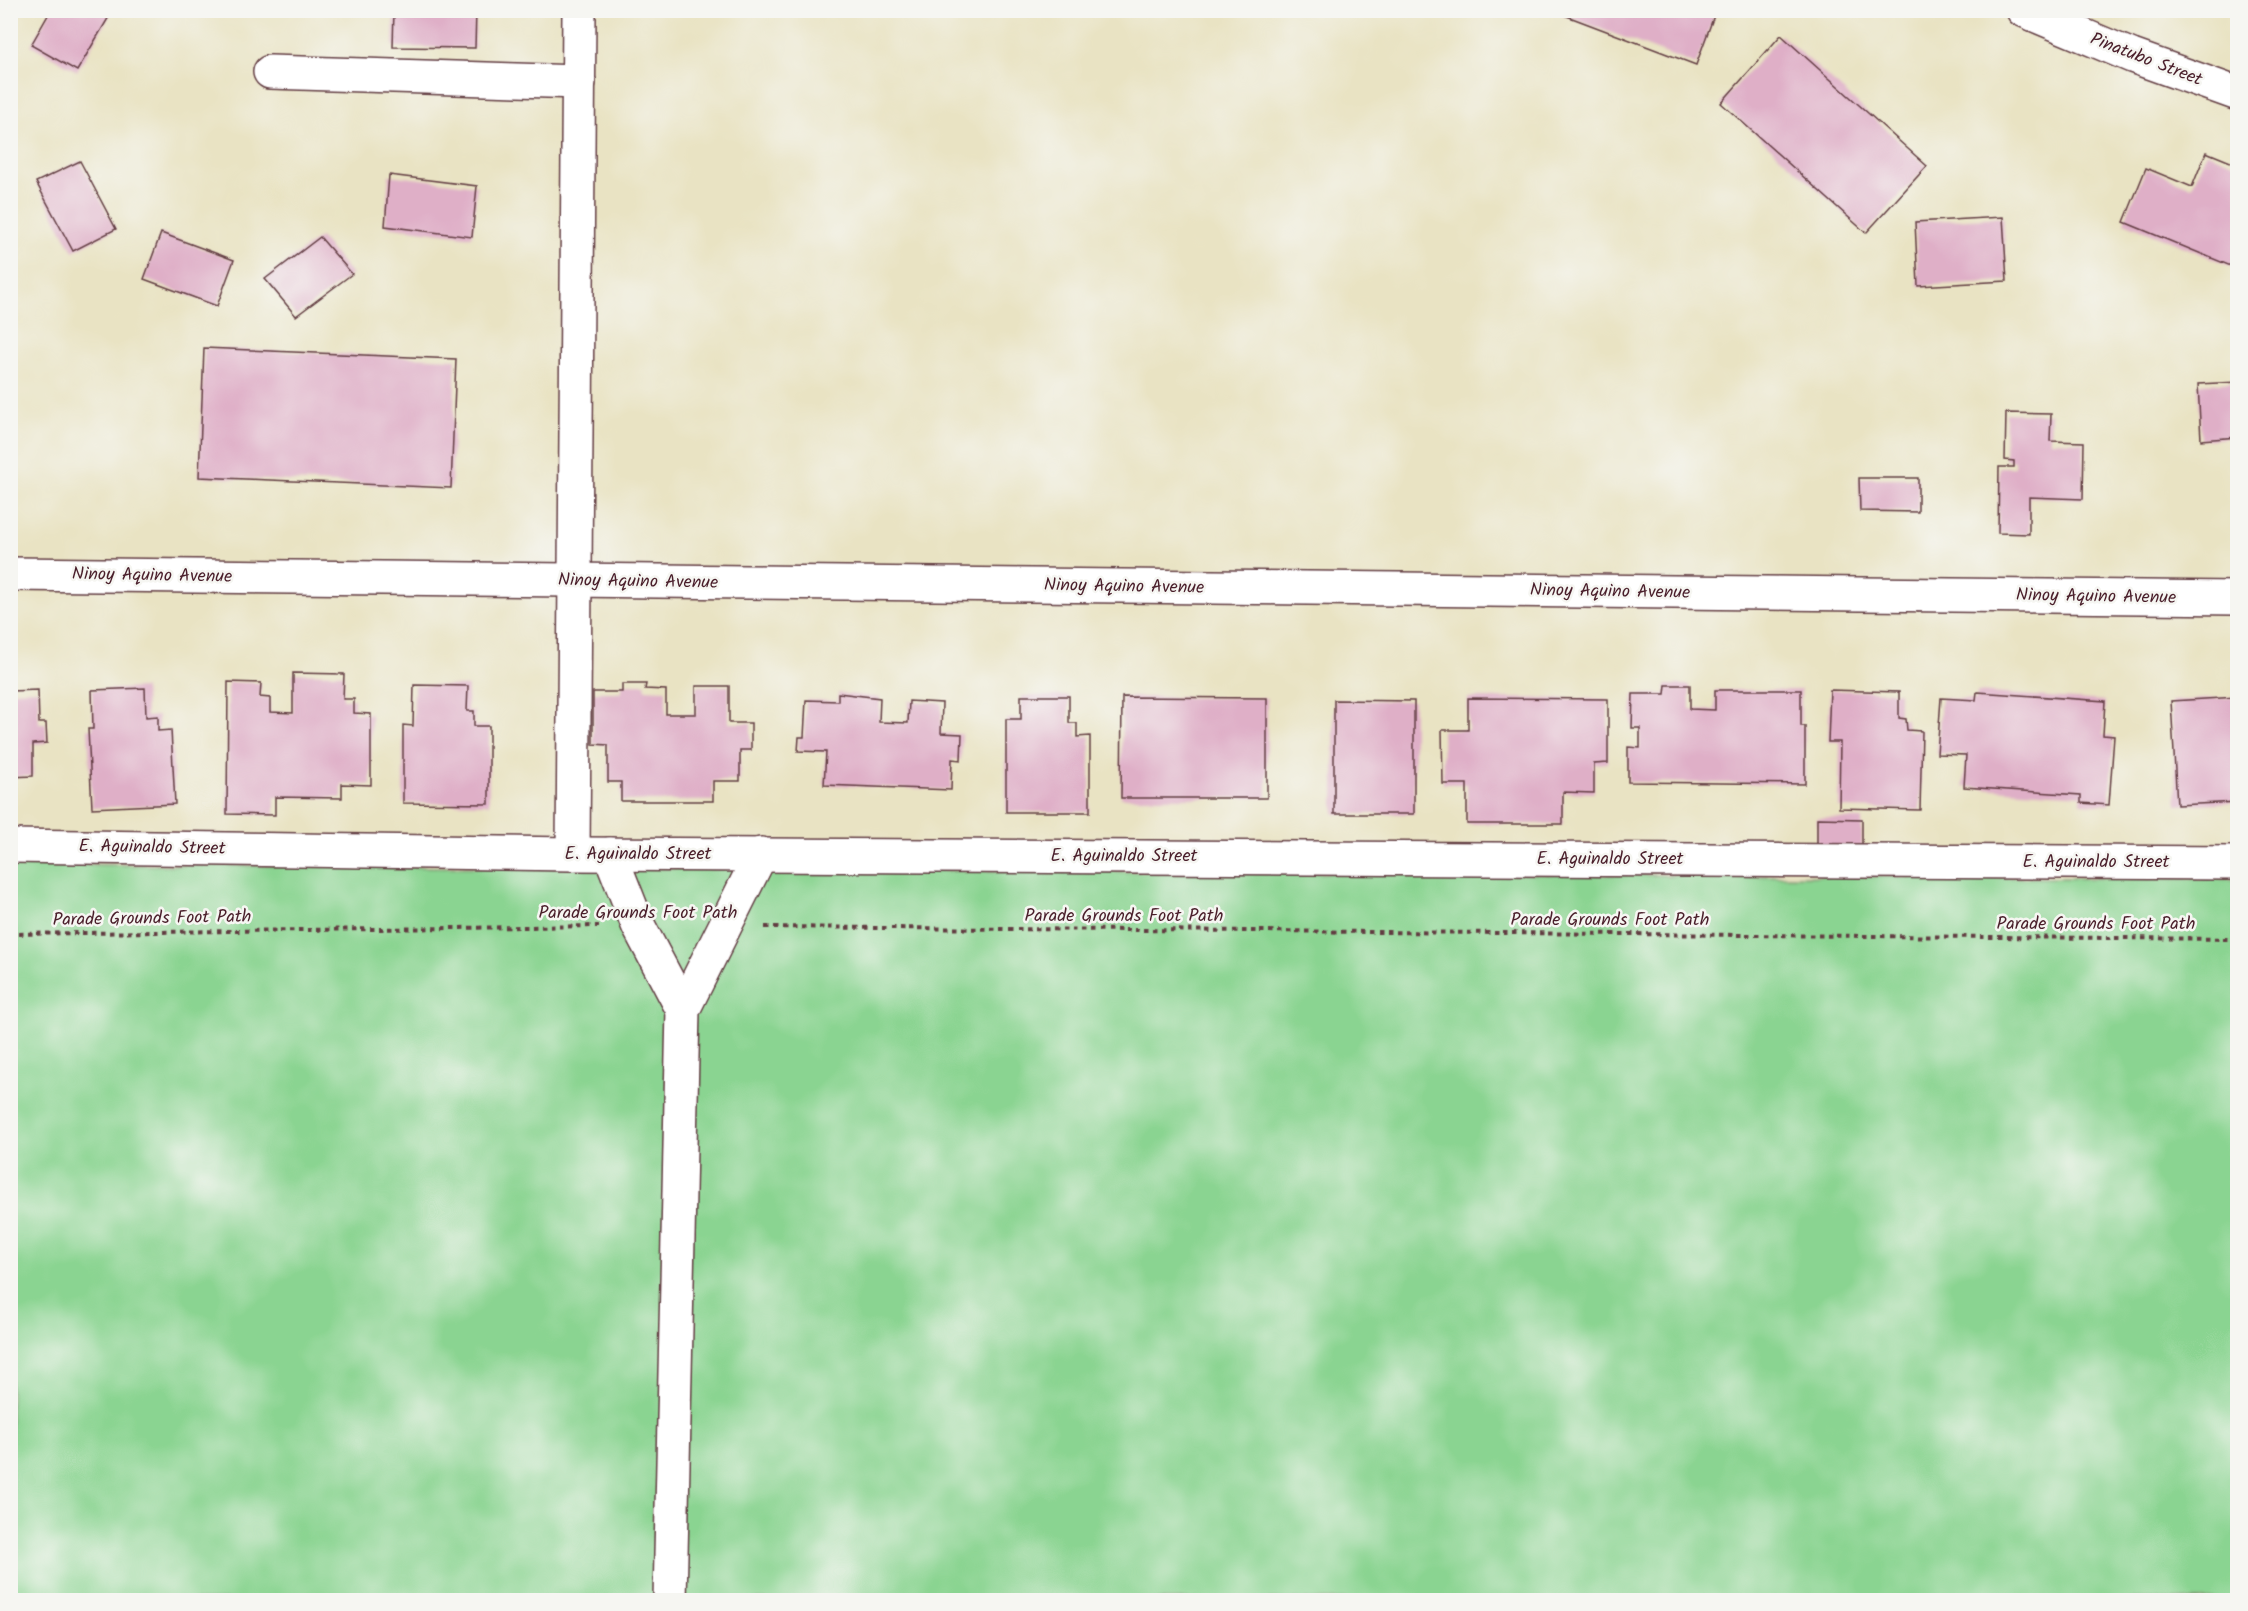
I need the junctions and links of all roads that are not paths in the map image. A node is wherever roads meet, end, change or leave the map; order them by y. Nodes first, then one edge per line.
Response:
1 (579, 10) edge
2 (2022, 10) edge
3 (270, 72) dead end
4 (579, 82) junction
5 (2238, 94) edge
6 (10, 574) edge
7 (575, 581) junction
8 (2238, 598) edge
9 (10, 846) edge
10 (573, 854) junction
11 (610, 854) junction
12 (761, 854) junction
13 (2238, 863) edge
14 (683, 1010) junction
15 (670, 1600) edge

1 - 4 street
2 - 5 street, Pinatubo Street
3 - 4 street
4 - 7 street
6 - 7 street, Ninoy Aquino Avenue
7 - 8 street, Ninoy Aquino Avenue
7 - 10 street
9 - 10 street, E. Aguinaldo Street
10 - 11 street, E. Aguinaldo Street
11 - 12 street, E. Aguinaldo Street
11 - 14 street
12 - 13 street, E. Aguinaldo Street
12 - 14 street
14 - 15 street

